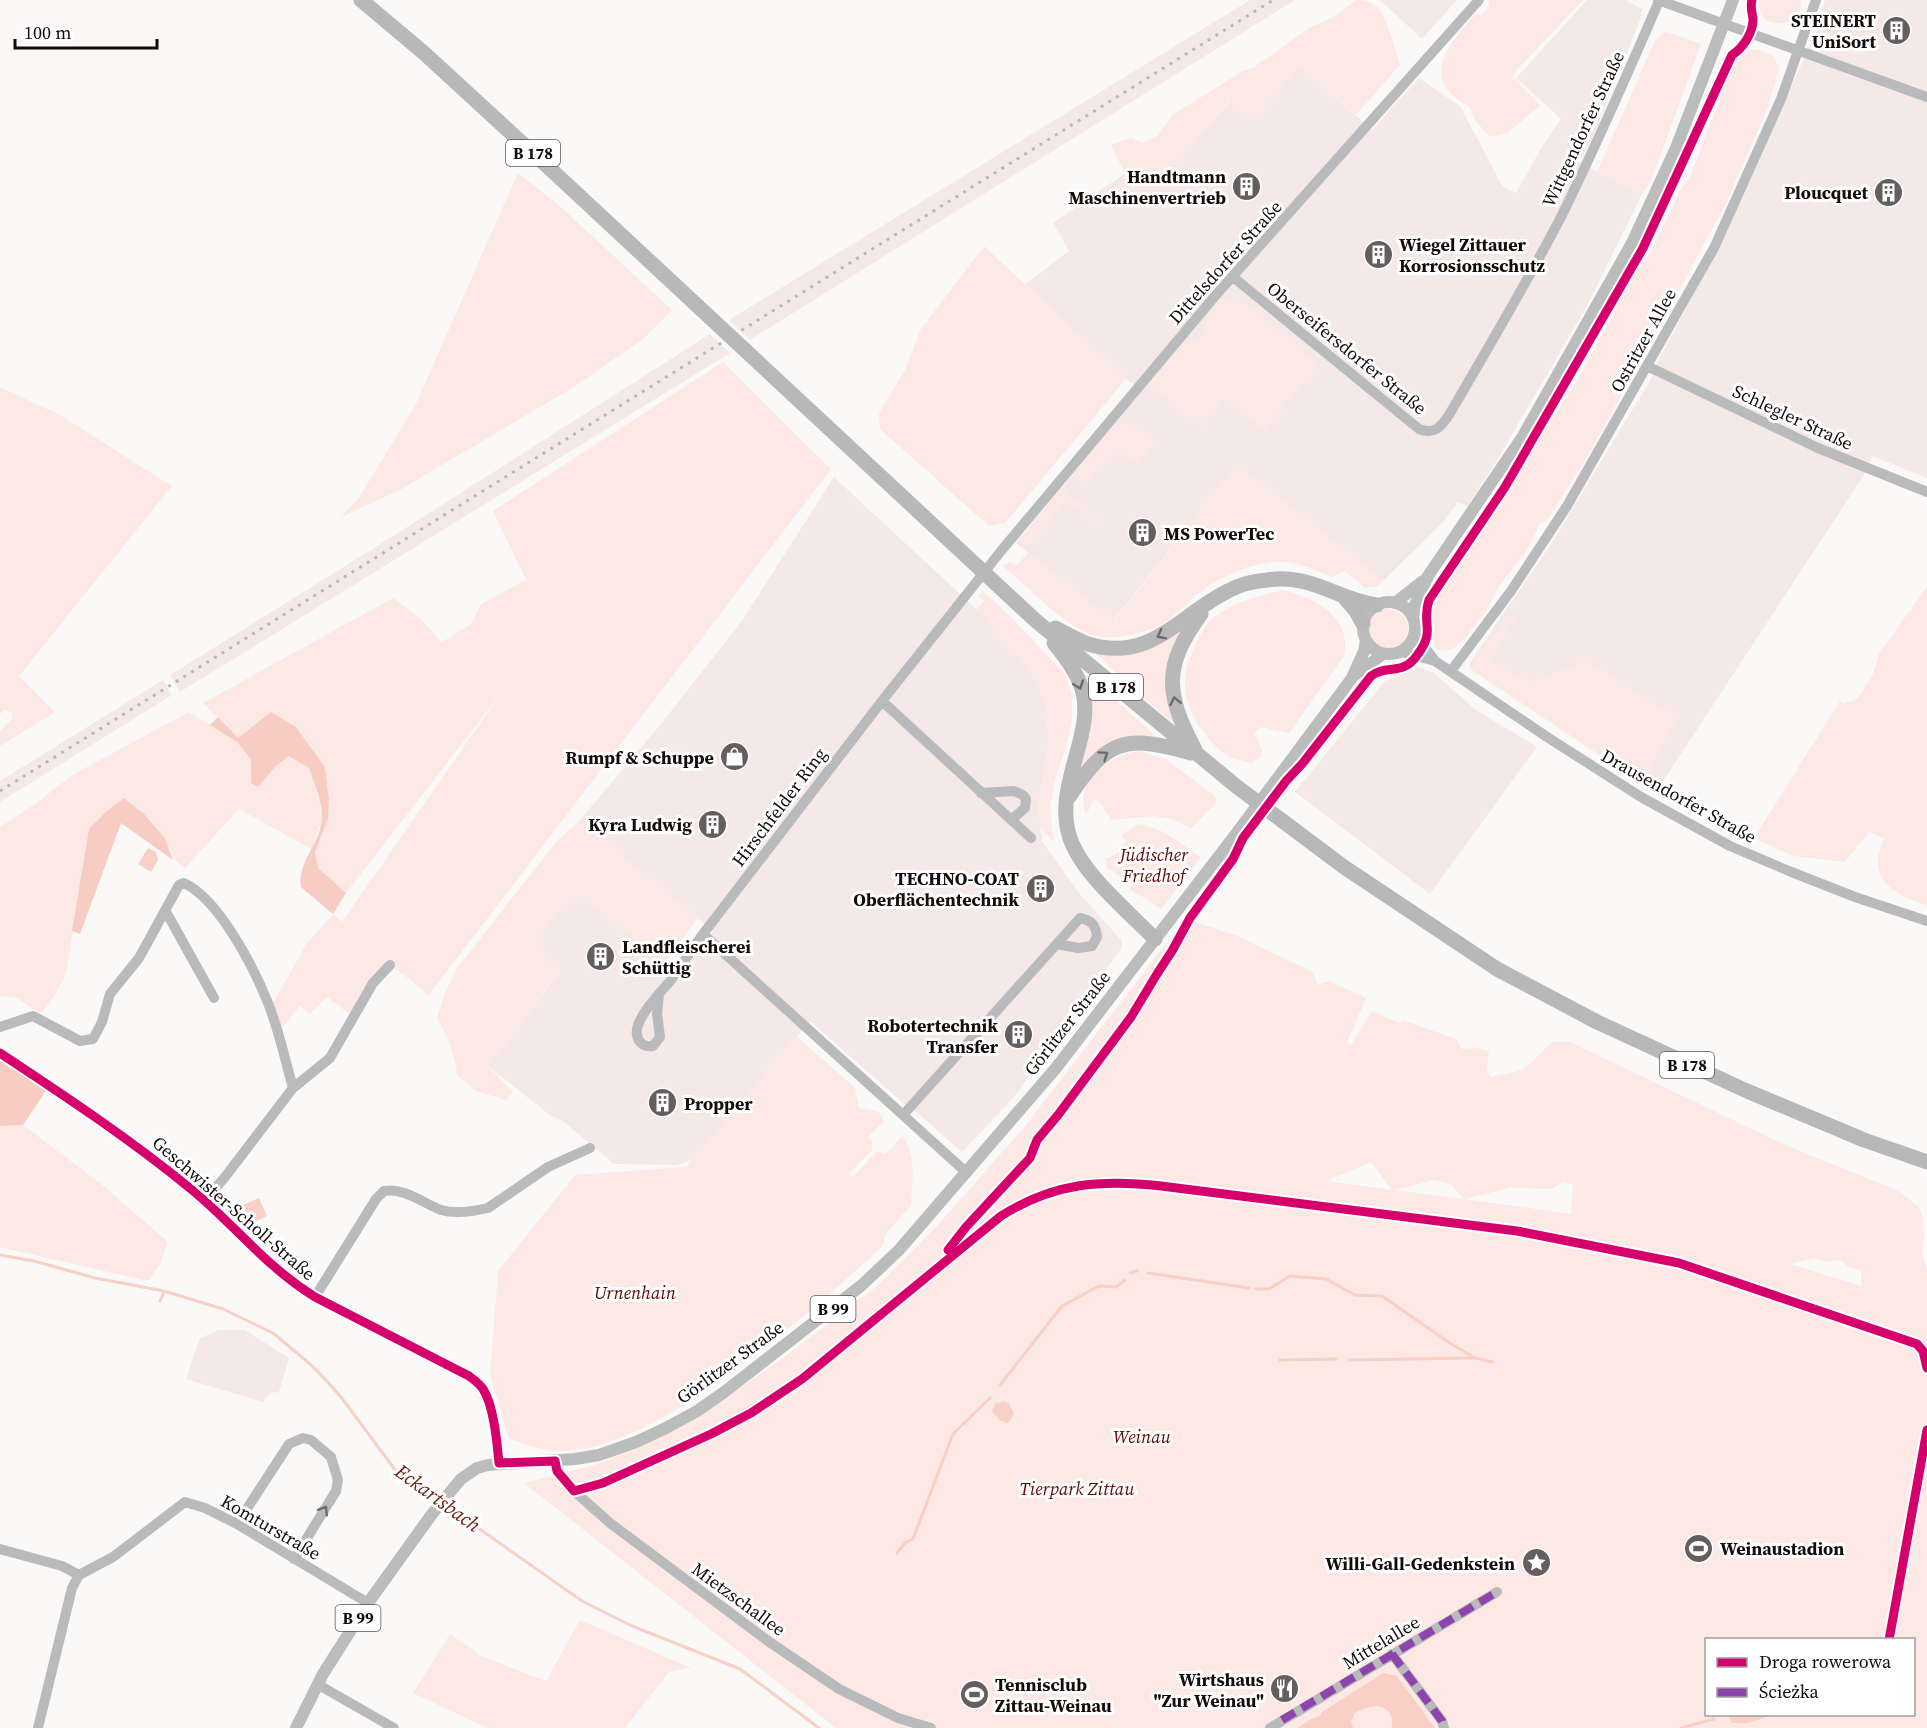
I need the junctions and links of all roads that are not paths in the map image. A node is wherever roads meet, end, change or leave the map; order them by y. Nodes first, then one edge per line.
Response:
1 (361, 0) edge
2 (1479, 0) edge
3 (1658, 0) edge
4 (1733, 0) edge
5 (1816, 0) edge
6 (1724, 25) junction
7 (1798, 52) junction
8 (1927, 97) edge
9 (1233, 277) junction
10 (1647, 366) junction
11 (1442, 424) joint
12 (1927, 492) edge
13 (1428, 576) junction
14 (970, 588) joint
15 (1342, 595) junction
16 (1209, 603) junction
17 (1395, 603) junction
18 (1377, 605) junction
19 (1413, 617) junction
20 (1035, 620) junction
21 (1363, 624) junction
22 (1415, 634) junction
23 (1366, 641) junction
24 (1401, 652) junction
25 (1383, 654) junction
26 (1435, 661) junction
27 (1451, 671) junction
28 (1352, 678) junction
29 (882, 701) junction
30 (1197, 755) junction
31 (981, 793) junction
32 (1067, 800) junction
33 (1011, 820) junction
34 (1031, 838) dead end
35 (165, 910) junction
36 (1927, 921) edge
37 (703, 934) junction
38 (1155, 939) junction
39 (1057, 944) dead end
40 (390, 964) dead end
41 (659, 994) dead end
42 (214, 998) dead end
43 (0, 1027) edge
44 (0, 1053) edge
45 (293, 1088) junction
46 (904, 1114) junction
47 (590, 1148) dead end
48 (1927, 1162) edge
49 (967, 1173) junction
50 (204, 1201) junction
51 (315, 1297) junction
52 (1927, 1368) edge
53 (1927, 1430) edge
54 (555, 1461) junction
55 (499, 1463) junction
56 (603, 1483) dead end
57 (237, 1524) junction
58 (0, 1549) edge
59 (294, 1559) junction
60 (79, 1575) junction
61 (1497, 1592) dead end
62 (368, 1603) junction
63 (1890, 1638) edge
64 (1392, 1654) junction
65 (317, 1684) junction
66 (38, 1728) edge
67 (296, 1728) edge
68 (394, 1728) edge
69 (931, 1728) edge
70 (1270, 1728) edge
71 (1444, 1728) edge

1 - 20 highway, B 178
2 - 9 street, Dittelsdorfer Straße
3 - 6 street
3 - 11 street, Wittgendorfer Straße
4 - 6 main road
5 - 7 street, Ostritzer Allee
6 - 7 street
6 - 13 main road
7 - 8 street
7 - 10 street, Ostritzer Allee
9 - 11 street, Oberseifersdorfer Straße
9 - 14 street, Dittelsdorfer Straße
10 - 12 street, Schlegler Straße
10 - 27 street, Ostritzer Allee
13 - 17 main road
13 - 19 main road
14 - 29 street, Hirschfelder Ring
15 - 16 highway
15 - 18 highway
15 - 21 highway
16 -> 20 highway
30 -> 16 highway
17 - 18 main road
17 - 19 main road
18 - 21 main road
19 - 22 main road
20 - 30 highway, B 178
20 -> 32 highway
21 - 23 main road
22 - 24 main road
22 - 26 street, Drausendorfer Straße
23 - 25 main road
23 - 28 main road, B 99
24 - 25 main road
24 - 26 street, Drausendorfer Straße
25 - 28 main road, B 99
26 - 27 street, Drausendorfer Straße
27 - 36 street, Drausendorfer Straße
28 - 38 main road, B 99
29 - 31 street
29 - 37 street, Hirschfelder Ring
32 -> 30 highway
30 - 48 highway, B 178
31 - 33 street
31 - 33 street
32 - 38 highway
33 - 34 street
35 - 42 street
35 - 43 street
35 - 45 street
37 - 41 street, Hirschfelder Ring
37 - 46 street
38 - 49 main road, Görlitzer Straße / B 99
39 - 46 street
40 - 45 street
44 - 50 street, Geschwister-Scholl-Straße
45 - 50 street
46 - 49 street
47 - 51 street, Geschwister-Scholl-Straße
49 - 54 main road, Görlitzer Straße / B 99
50 - 51 street, Geschwister-Scholl-Straße
51 - 55 street, Geschwister-Scholl-Straße
52 - 56 street
53 - 63 street
54 - 55 main road, Görlitzer Straße / B 99
54 - 69 street, Mietzschallee
55 - 62 main road, Görlitzer Straße / B 99
57 - 59 street, Komturstraße
59 -> 57 street
57 - 60 street, Komturstraße
58 - 60 street
59 - 62 street, Komturstraße
60 - 66 street
61 - 64 street, Mittelallee
62 - 65 main road, Görlitzer Straße / B 99
64 - 70 street, Mittelallee
64 - 71 street
65 - 67 main road, Görlitzer Straße / B 99
65 - 68 street

